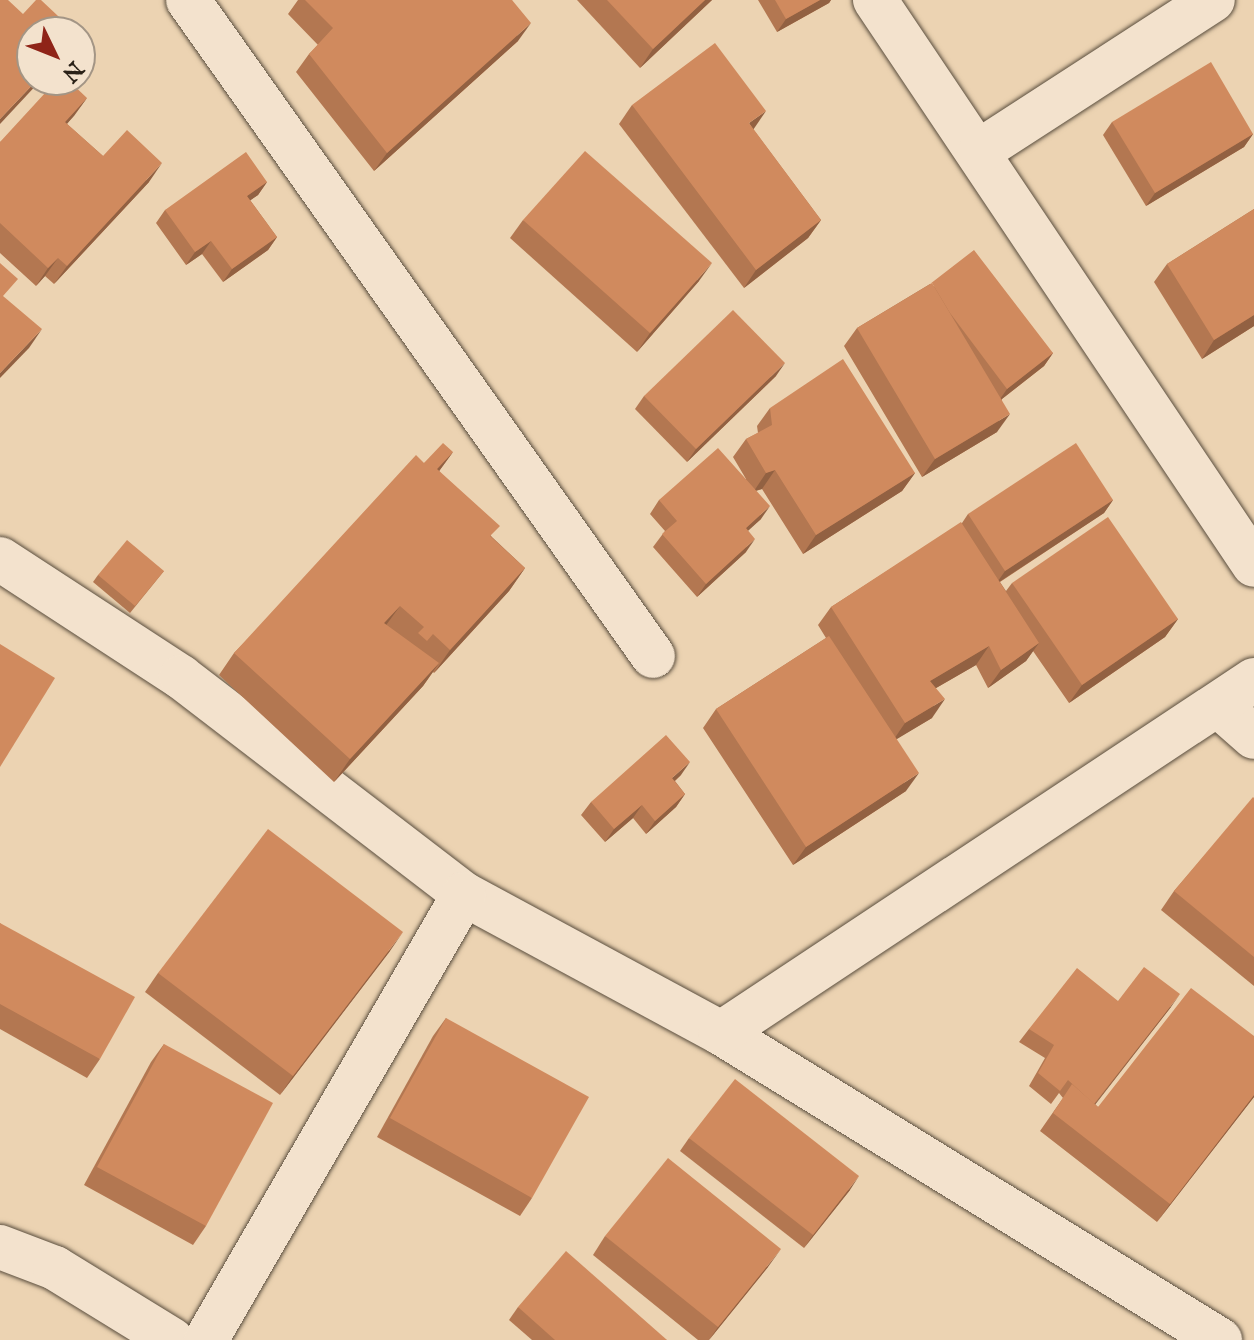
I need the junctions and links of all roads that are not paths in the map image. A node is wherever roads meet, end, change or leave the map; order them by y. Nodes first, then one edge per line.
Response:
1 (188, 0) edge
2 (875, 0) edge
3 (1213, 0) edge
4 (981, 150) junction
5 (0, 559) edge
6 (1254, 565) edge
7 (653, 656) dead end
8 (1254, 680) edge
9 (1220, 707) junction
10 (1254, 737) edge
11 (464, 894) junction
12 (721, 1033) junction
13 (0, 1247) edge
14 (172, 1340) edge
15 (206, 1340) edge
16 (1220, 1340) edge

1 - 7 street
2 - 4 street
3 - 4 street
4 - 6 street
5 - 11 street
8 - 9 street
9 - 10 street
9 - 12 street
11 - 12 street
11 - 15 street
12 - 16 street
13 - 14 street

